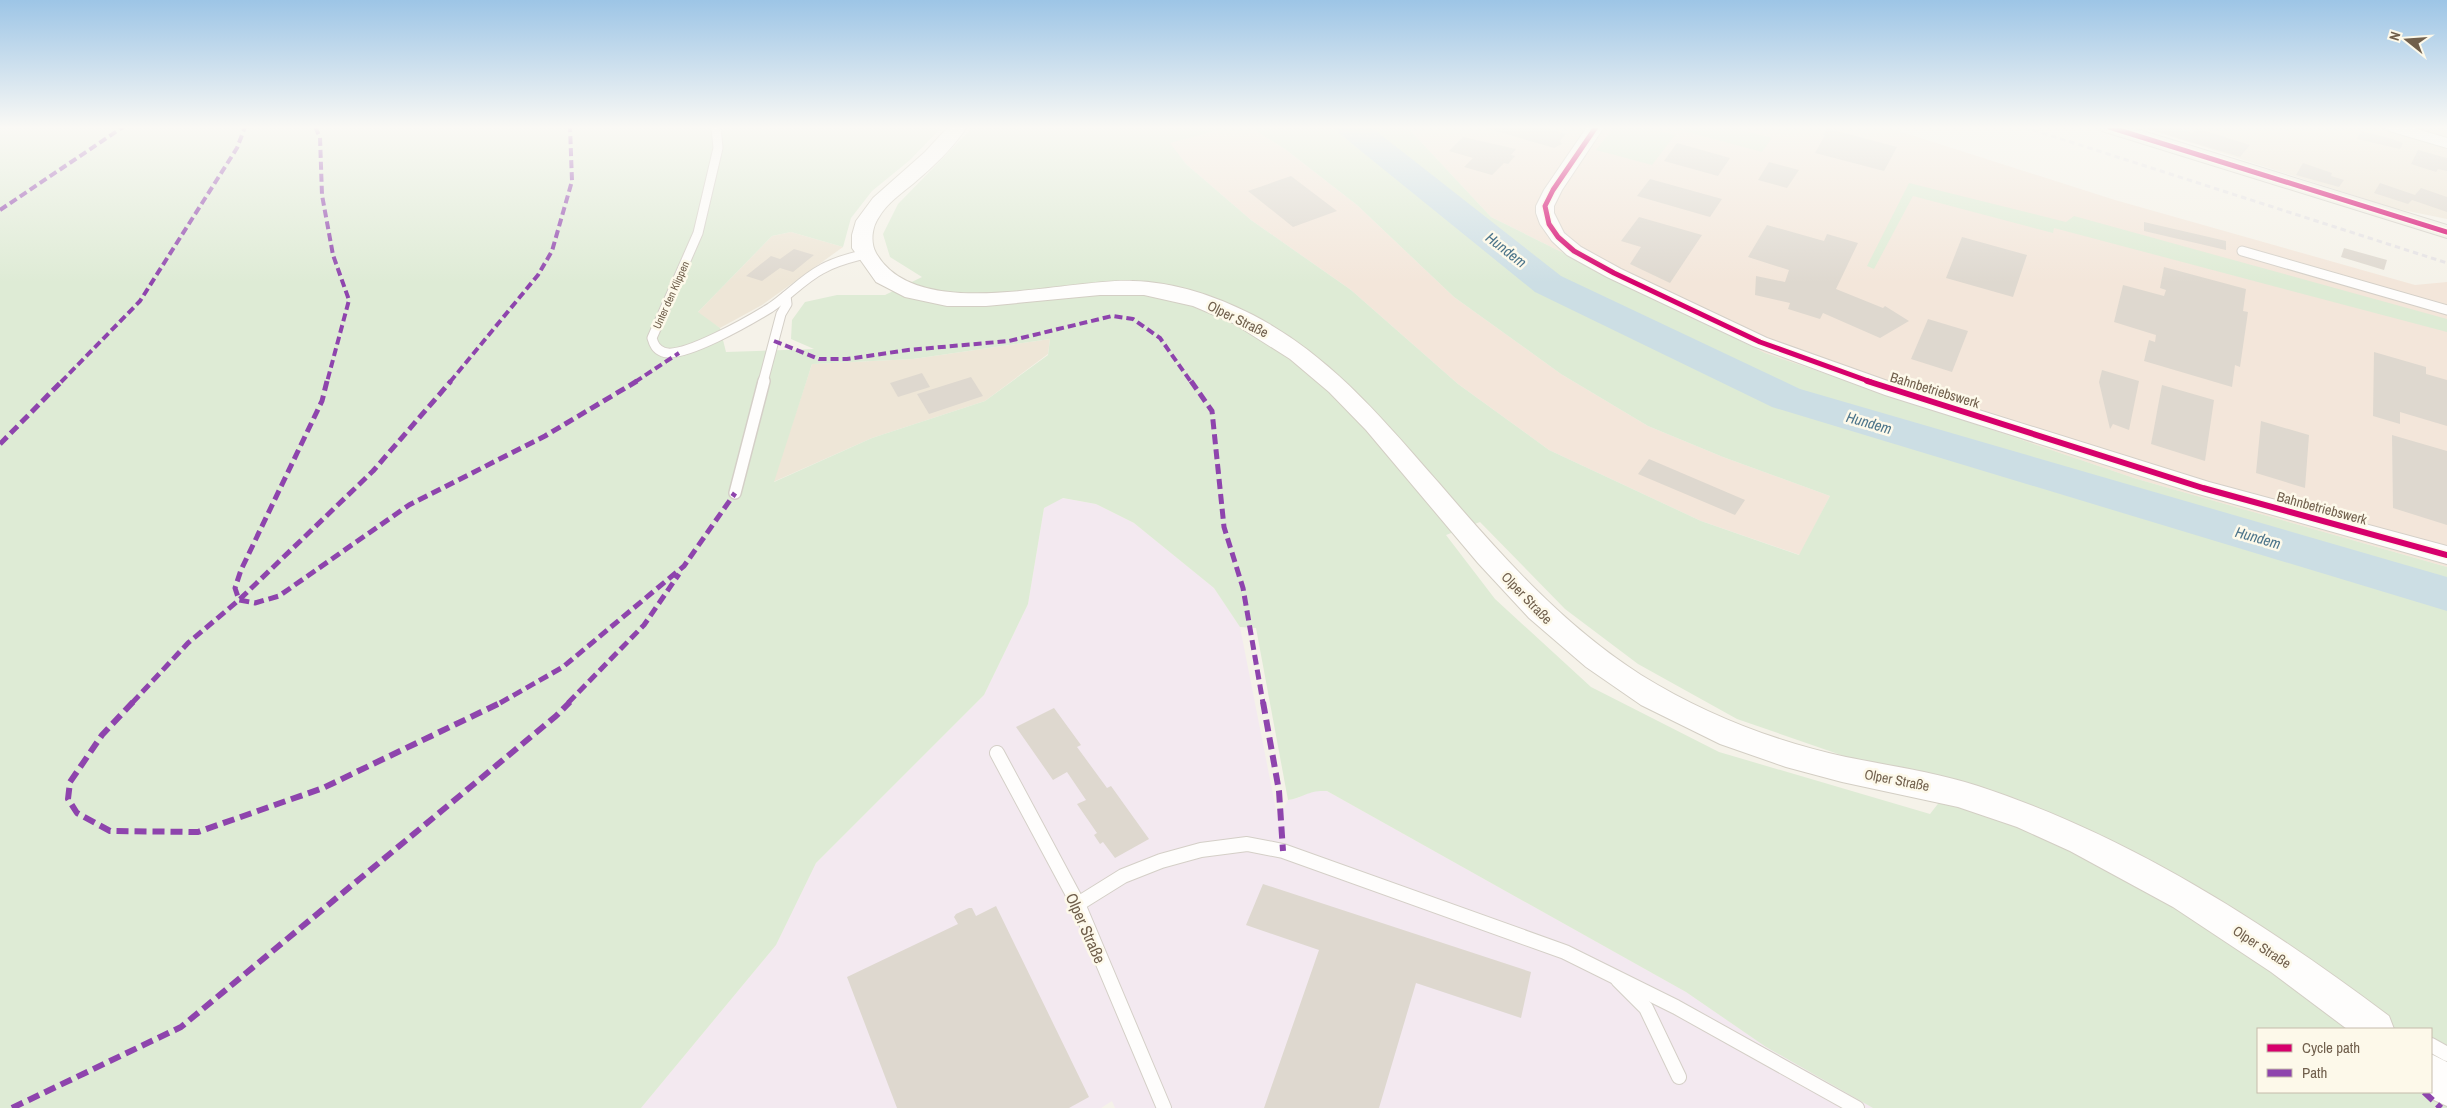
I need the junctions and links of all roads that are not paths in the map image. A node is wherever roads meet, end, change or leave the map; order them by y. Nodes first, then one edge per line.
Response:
1 (711, 179) edge
2 (907, 179) edge
3 (1561, 179) edge
4 (2275, 179) edge
5 (2447, 232) edge
6 (2242, 251) dead end
7 (865, 254) junction
8 (2341, 267) dead end
9 (2338, 278) junction
10 (786, 296) junction
11 (2447, 310) edge
12 (735, 493) dead end
13 (2447, 555) edge
14 (997, 753) dead end
15 (1078, 904) junction
16 (1609, 972) junction
17 (2375, 1028) edge
18 (2432, 1046) edge
19 (2447, 1054) edge
20 (2432, 1074) edge
21 (1679, 1077) dead end
22 (2447, 1086) edge
23 (1164, 1108) edge
24 (1857, 1108) edge

1 - 10 lane, Unter den Klippen
2 - 7 main road
3 - 13 street, Bahnbetriebswerk
4 - 5 main road
6 - 9 lane
7 - 10 lane, Unter den Klippen
7 - 17 main road, Olper Straße
8 - 9 lane
9 - 11 lane
10 - 12 lane
14 - 15 lane, Olper Straße
15 - 16 lane
15 - 23 lane, Olper Straße
16 - 21 lane
16 - 24 lane
18 - 19 lane
20 - 22 main road

